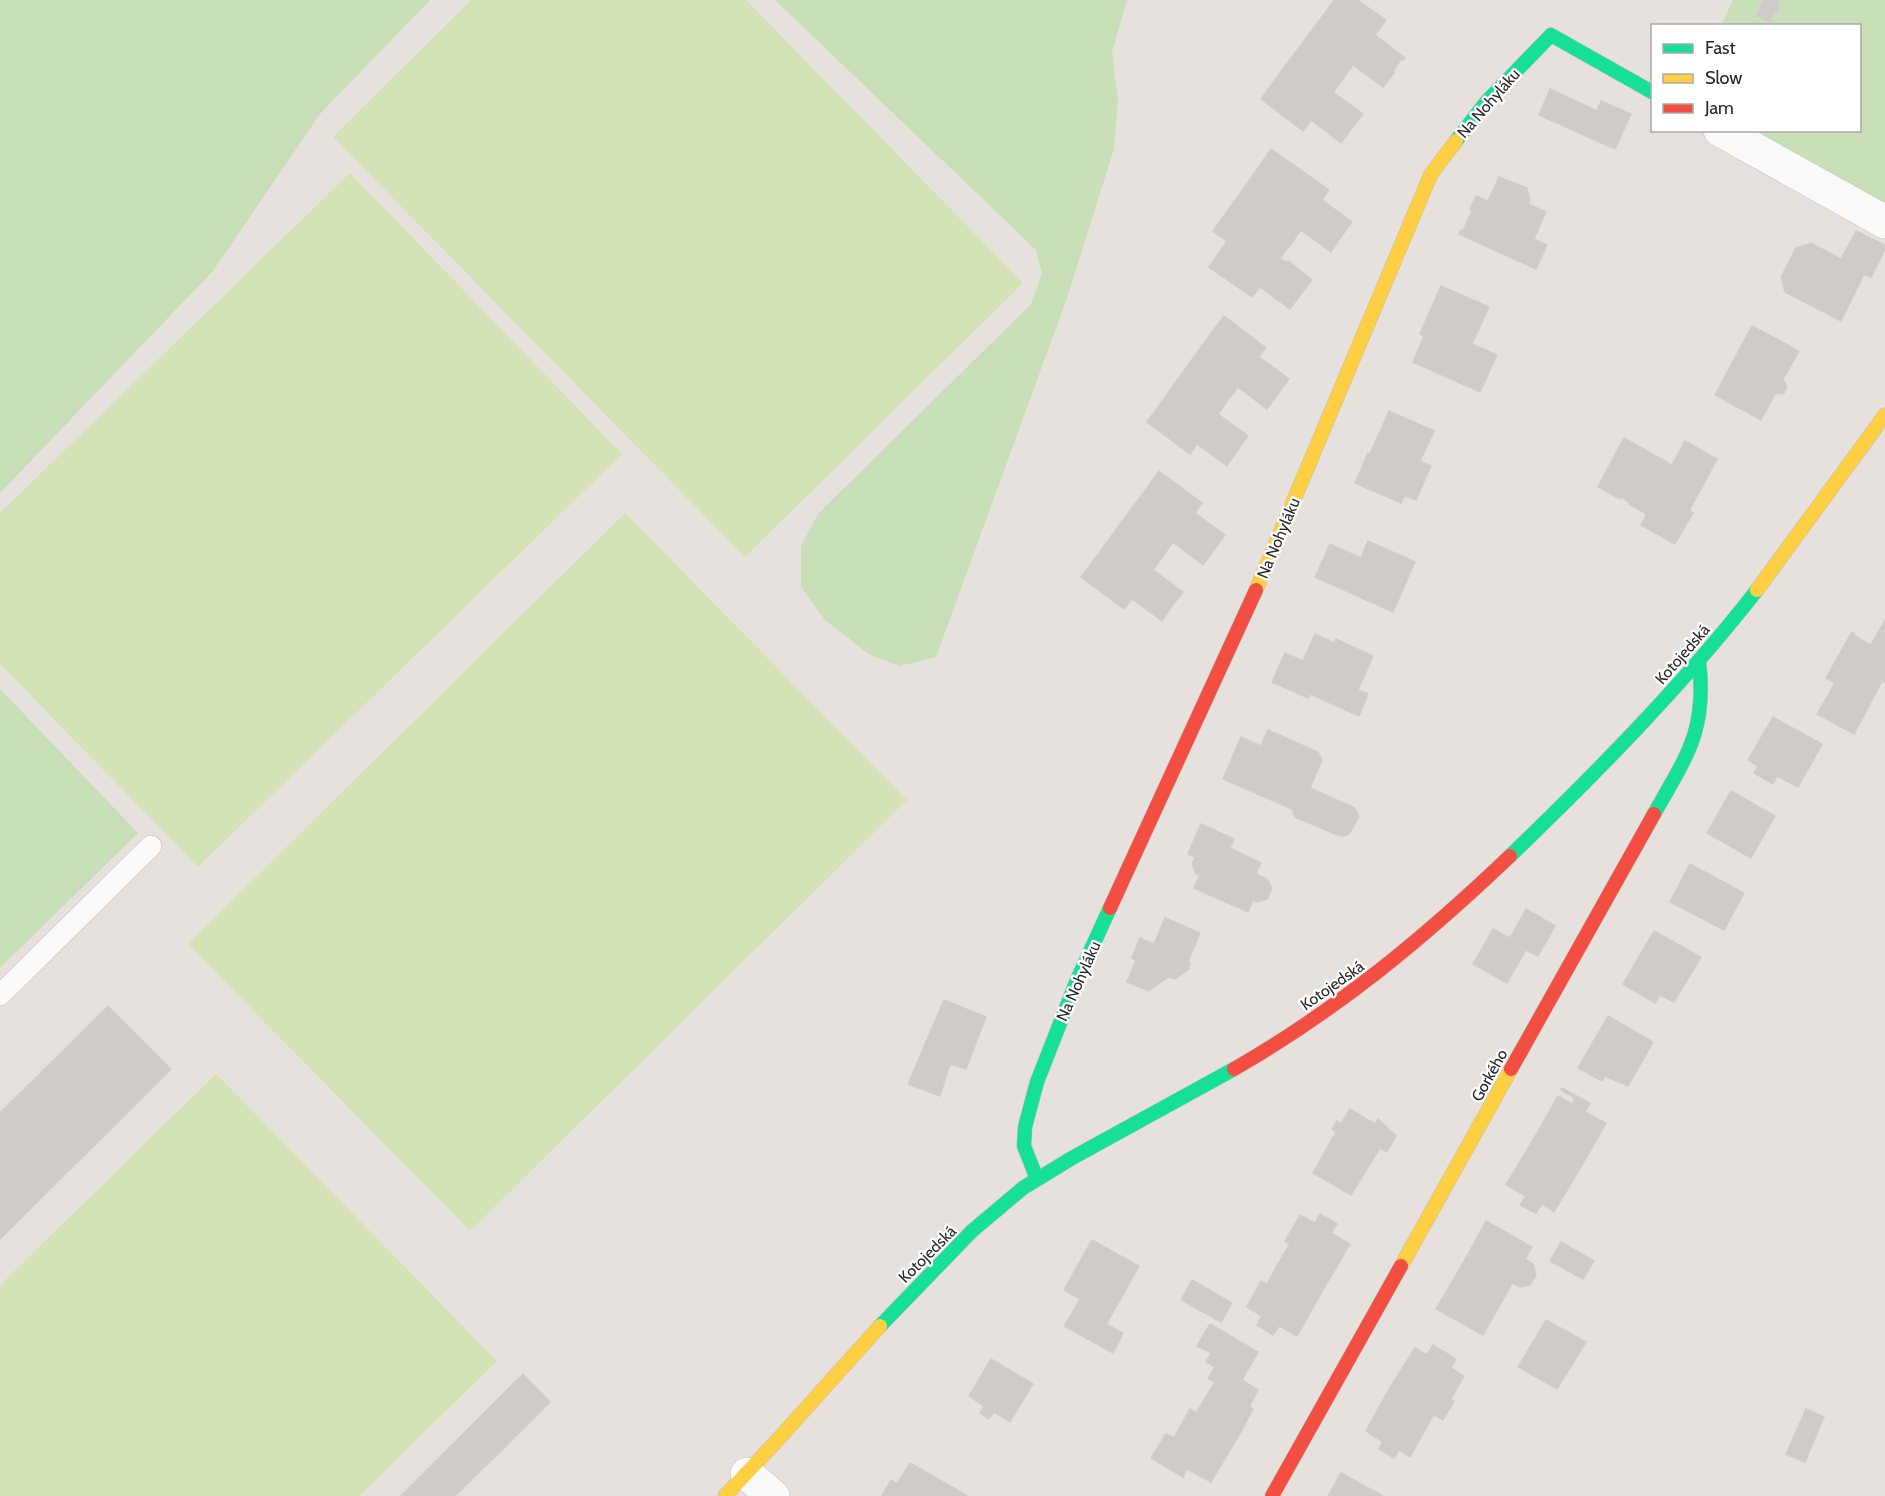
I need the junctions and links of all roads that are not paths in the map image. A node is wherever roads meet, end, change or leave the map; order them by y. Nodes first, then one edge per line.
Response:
1 (1651, 91) edge
2 (1724, 132) edge
3 (1885, 222) edge
4 (1885, 415) edge
5 (1699, 661) junction
6 (151, 846) dead end
7 (0, 995) edge
8 (1037, 1179) junction
9 (736, 1485) edge
10 (773, 1496) edge
11 (1272, 1496) edge

1 - 8 street, Na Nohyláku
2 - 3 street
4 - 5 street, Kotojedská
5 - 8 street, Kotojedská
5 - 11 street, Gorkého
6 - 7 lane
8 - 9 street, Kotojedská
9 - 10 street

